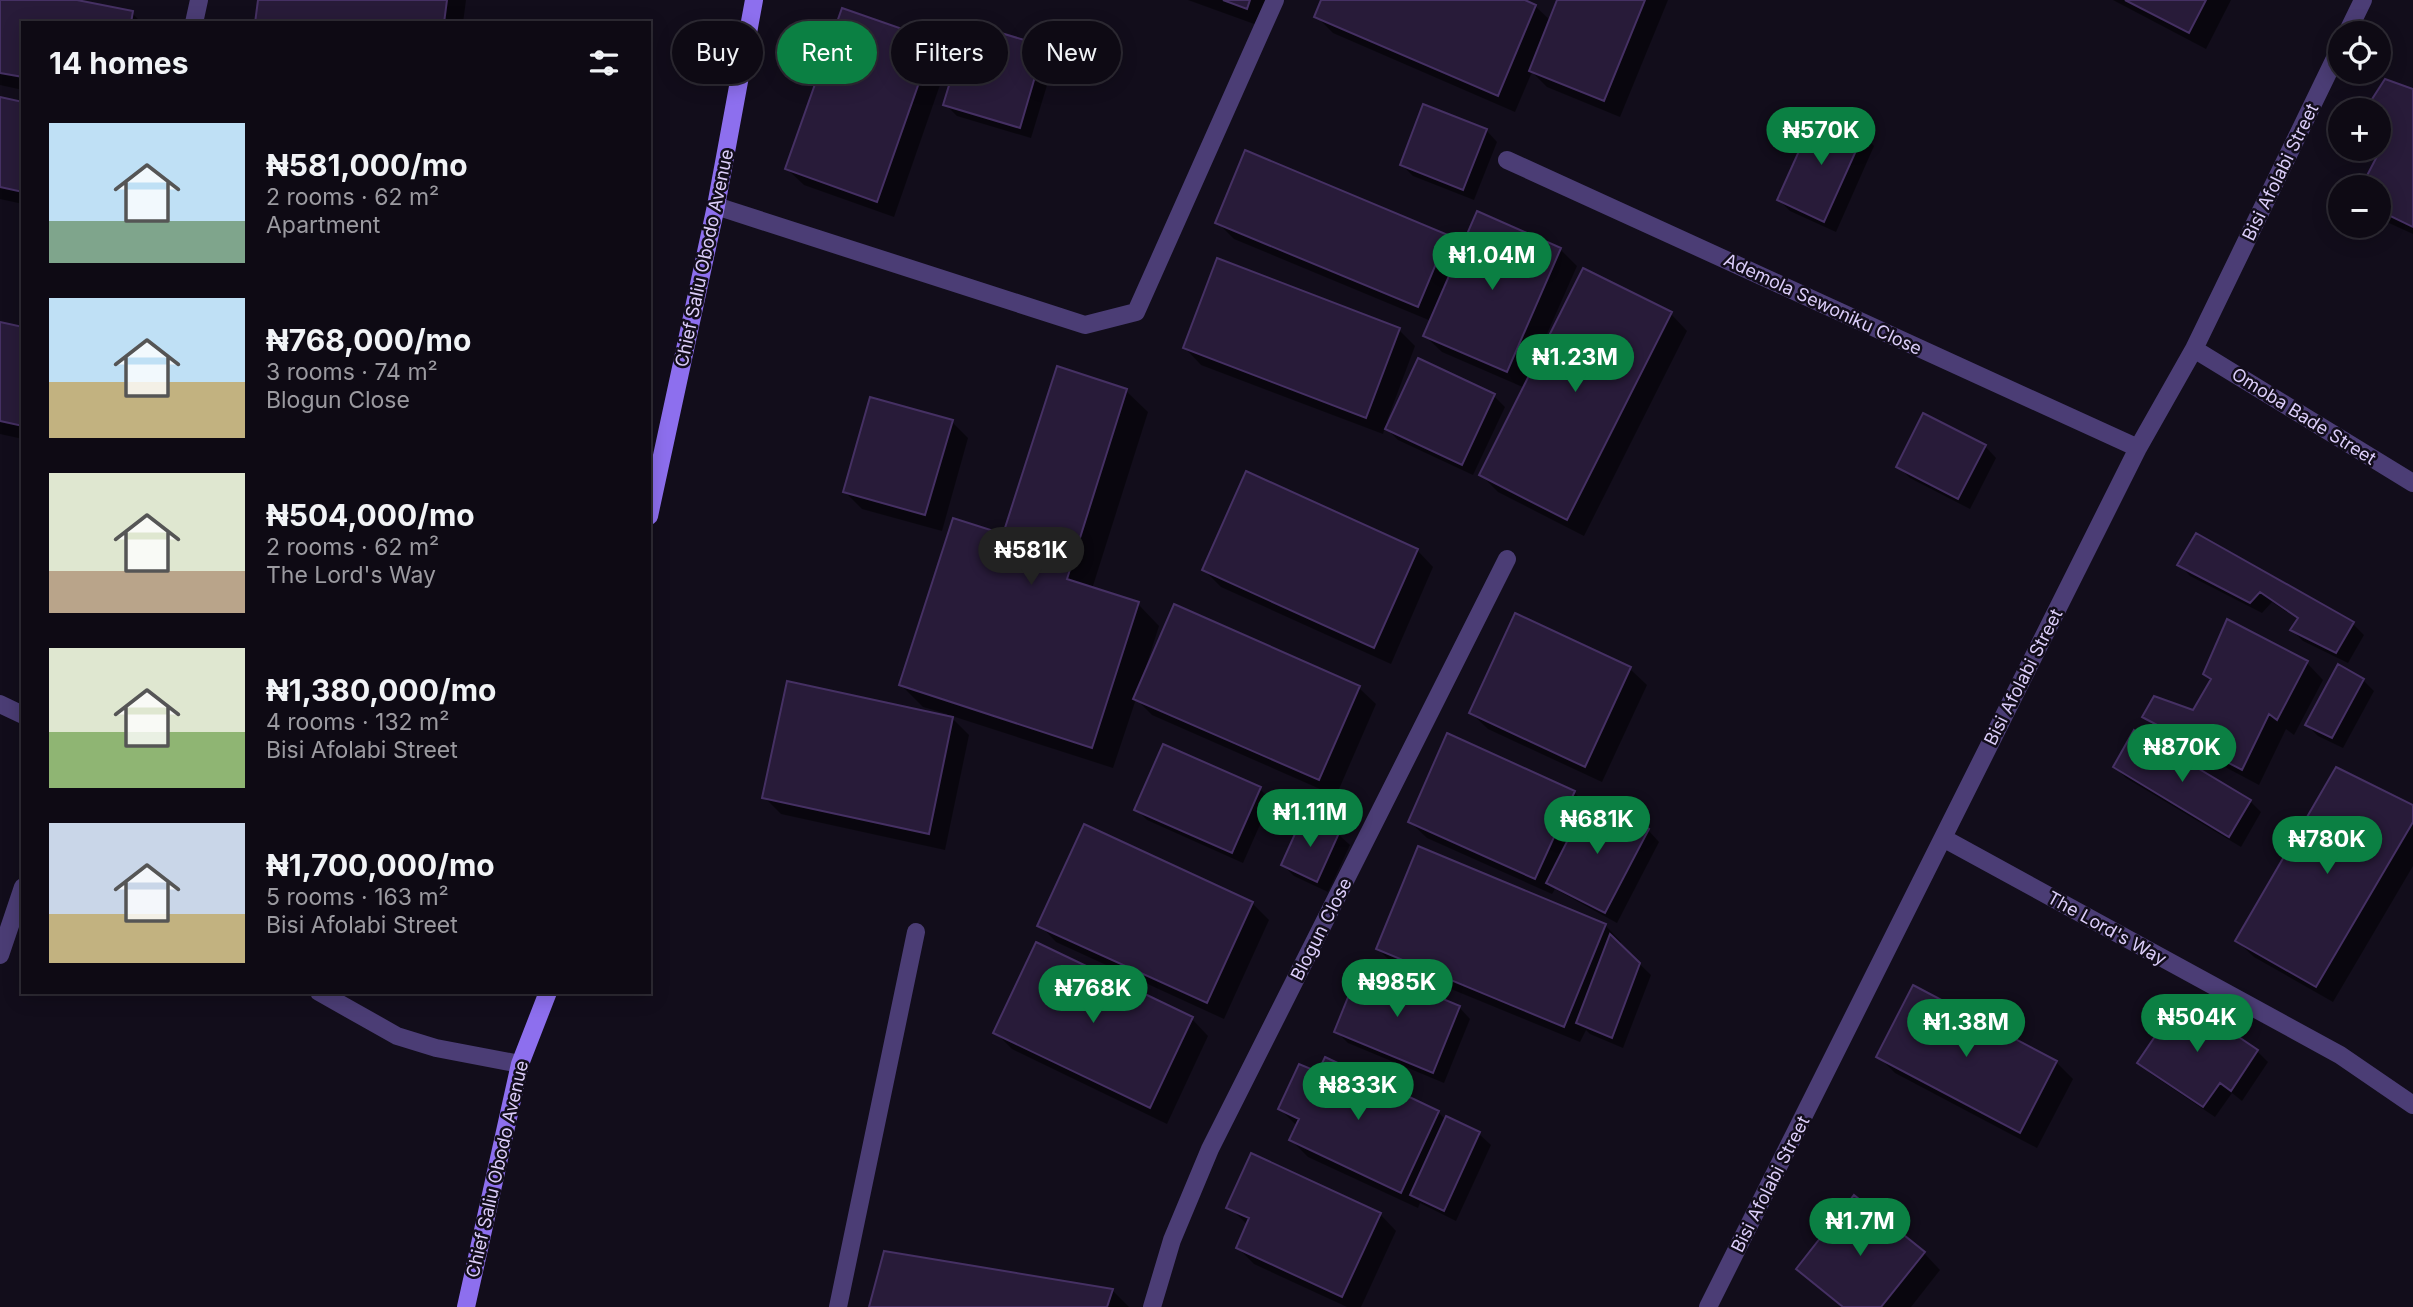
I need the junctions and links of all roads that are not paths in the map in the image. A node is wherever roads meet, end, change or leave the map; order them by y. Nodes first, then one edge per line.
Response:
1 (198, 0) edge
2 (754, 0) edge
3 (1275, 0) edge
4 (2363, 0) edge
5 (194, 21) edge
6 (2353, 21) edge
7 (2328, 73) edge
8 (1507, 160) dead end
9 (716, 206) junction
10 (2194, 349) junction
11 (2138, 448) junction
12 (2413, 483) edge
13 (651, 507) edge
14 (1507, 559) dead end
15 (0, 704) edge
16 (21, 714) edge
17 (1943, 838) junction
18 (21, 893) edge
19 (916, 932) dead end
20 (0, 955) edge
21 (323, 994) edge
22 (547, 994) edge
23 (520, 1064) junction
24 (2413, 1105) edge
25 (466, 1307) edge
26 (838, 1307) edge
27 (1152, 1307) edge
28 (1709, 1307) edge

1 - 5 street
2 - 9 street, Chief Saliu Obodo Avenue
3 - 9 street
4 - 6 street
7 - 10 street, Bisi Afolabi Street
8 - 11 street, Ademola Sewoniku Close
9 - 13 street, Chief Saliu Obodo Avenue
10 - 11 street, Bisi Afolabi Street
10 - 12 street, Omoba Bade Street
11 - 17 street, Bisi Afolabi Street
14 - 27 street, Blogun Close
15 - 16 street
17 - 24 street, The Lord's Way
17 - 28 street, Bisi Afolabi Street
18 - 20 street
19 - 26 street
21 - 23 street
22 - 23 street, Chief Saliu Obodo Avenue
23 - 25 street, Chief Saliu Obodo Avenue

